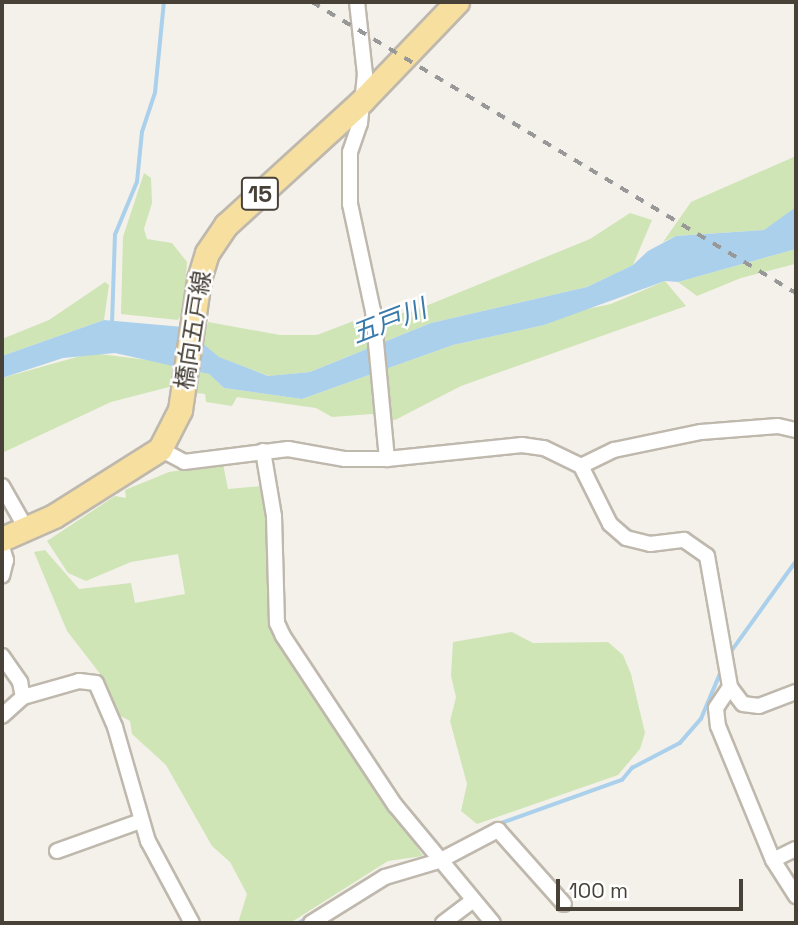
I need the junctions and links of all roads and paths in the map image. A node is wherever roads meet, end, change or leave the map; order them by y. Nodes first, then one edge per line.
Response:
1 (356, 2) edge
2 (457, 2) edge
3 (362, 100) junction
4 (796, 430) edge
5 (160, 449) junction
6 (263, 451) junction
7 (387, 459) junction
8 (581, 466) junction
9 (2, 486) edge
10 (26, 528) junction
11 (2, 539) edge
12 (2, 547) edge
13 (2, 576) edge
14 (2, 656) edge
15 (730, 687) junction
16 (796, 692) edge
17 (23, 698) junction
18 (2, 716) edge
19 (141, 821) junction
20 (796, 849) edge
21 (57, 851) dead end
22 (773, 860) junction
23 (439, 861) junction
24 (796, 896) edge
25 (473, 901) junction
26 (564, 904) dead end
27 (192, 923) edge
28 (311, 923) edge
29 (443, 923) edge
30 (493, 923) edge

1 - 3 street
2 - 3 main road, 橋向五戸線 / 15
3 - 5 main road, 橋向五戸線 / 15
3 - 7 street
4 - 8 street
5 - 6 street
5 - 10 main road, 橋向五戸線 / 15
6 - 7 street
6 - 23 street
7 - 8 street
8 - 15 street
9 - 10 street
10 - 11 main road, 橋向五戸線 / 15
12 - 13 street
14 - 17 street
15 - 16 street
15 - 22 street
17 - 18 street
17 - 19 street
19 - 21 street
19 - 27 street
20 - 22 street
22 - 24 street
23 - 25 street
23 - 26 street
23 - 28 street
25 - 29 street
25 - 30 street

